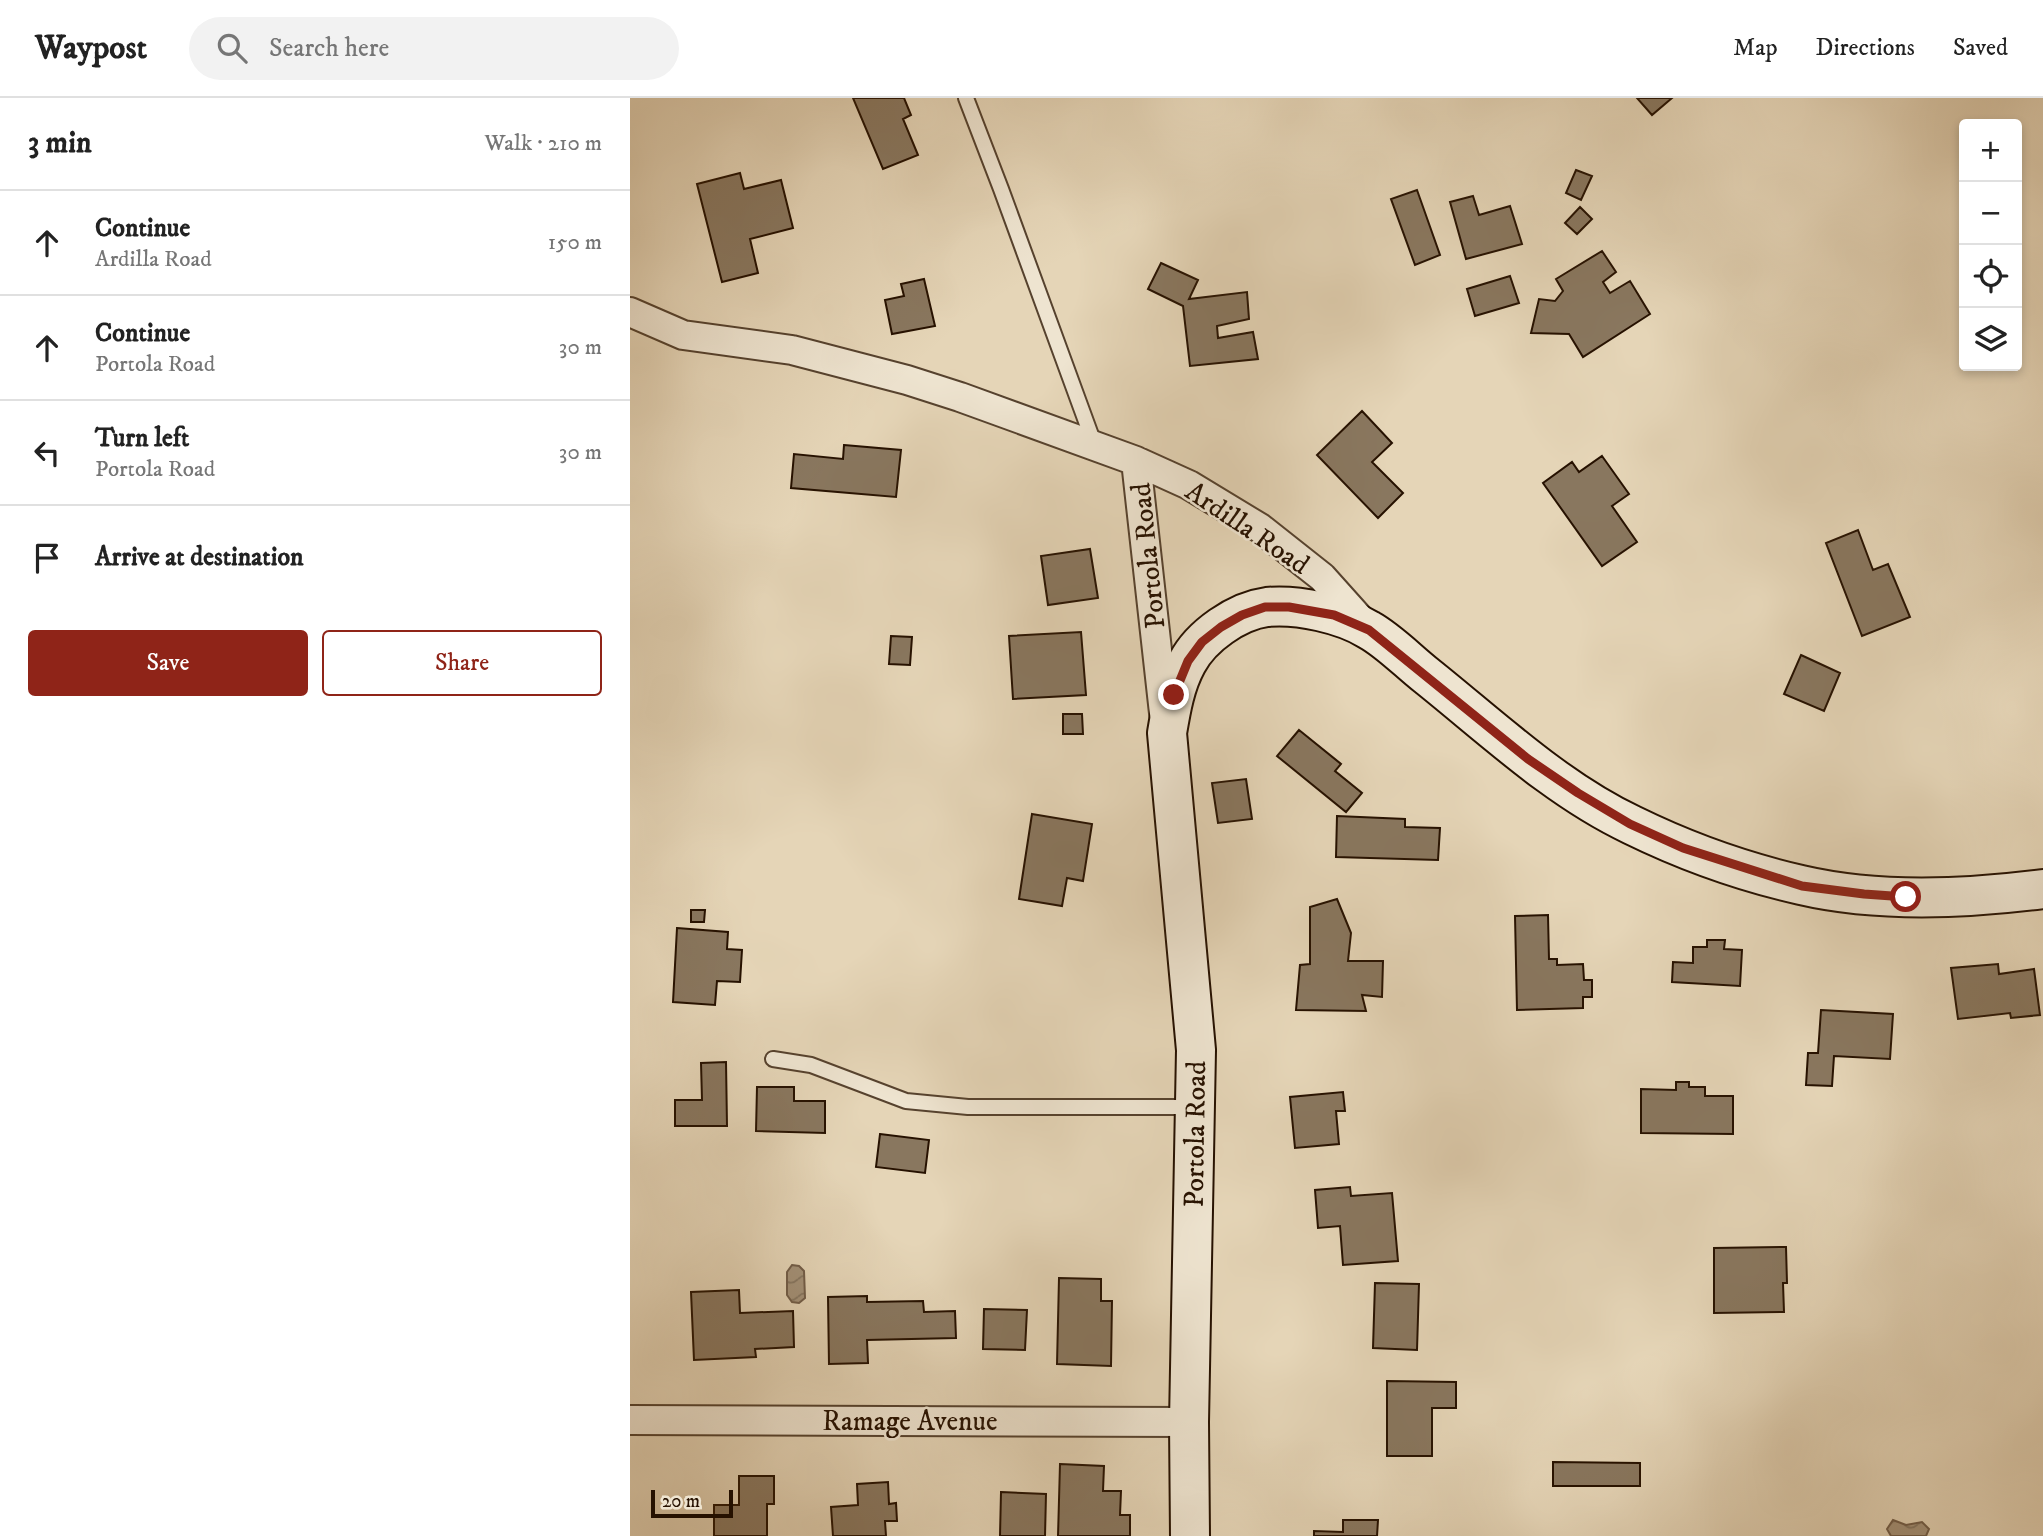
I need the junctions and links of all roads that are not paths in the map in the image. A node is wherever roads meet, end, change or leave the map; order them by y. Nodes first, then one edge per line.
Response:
1 (966, 98) edge
2 (630, 312) edge
3 (1095, 447) junction
4 (1136, 461) junction
5 (1369, 630) junction
6 (1167, 733) junction
7 (2043, 889) edge
8 (773, 1059) dead end
9 (1195, 1107) junction
10 (630, 1420) edge
11 (1189, 1422) junction
12 (1190, 1536) edge

1 - 3 lane
2 - 3 street, Ardilla Road
3 - 4 street, Ardilla Road
4 - 5 street, Ardilla Road
4 - 6 street, Portola Road
5 - 6 street, Portola Road
5 - 7 street, Ardilla Road
6 - 9 street, Portola Road
8 - 9 lane
9 - 11 street, Portola Road
10 - 11 street, Ramage Avenue
11 - 12 street, Portola Road

